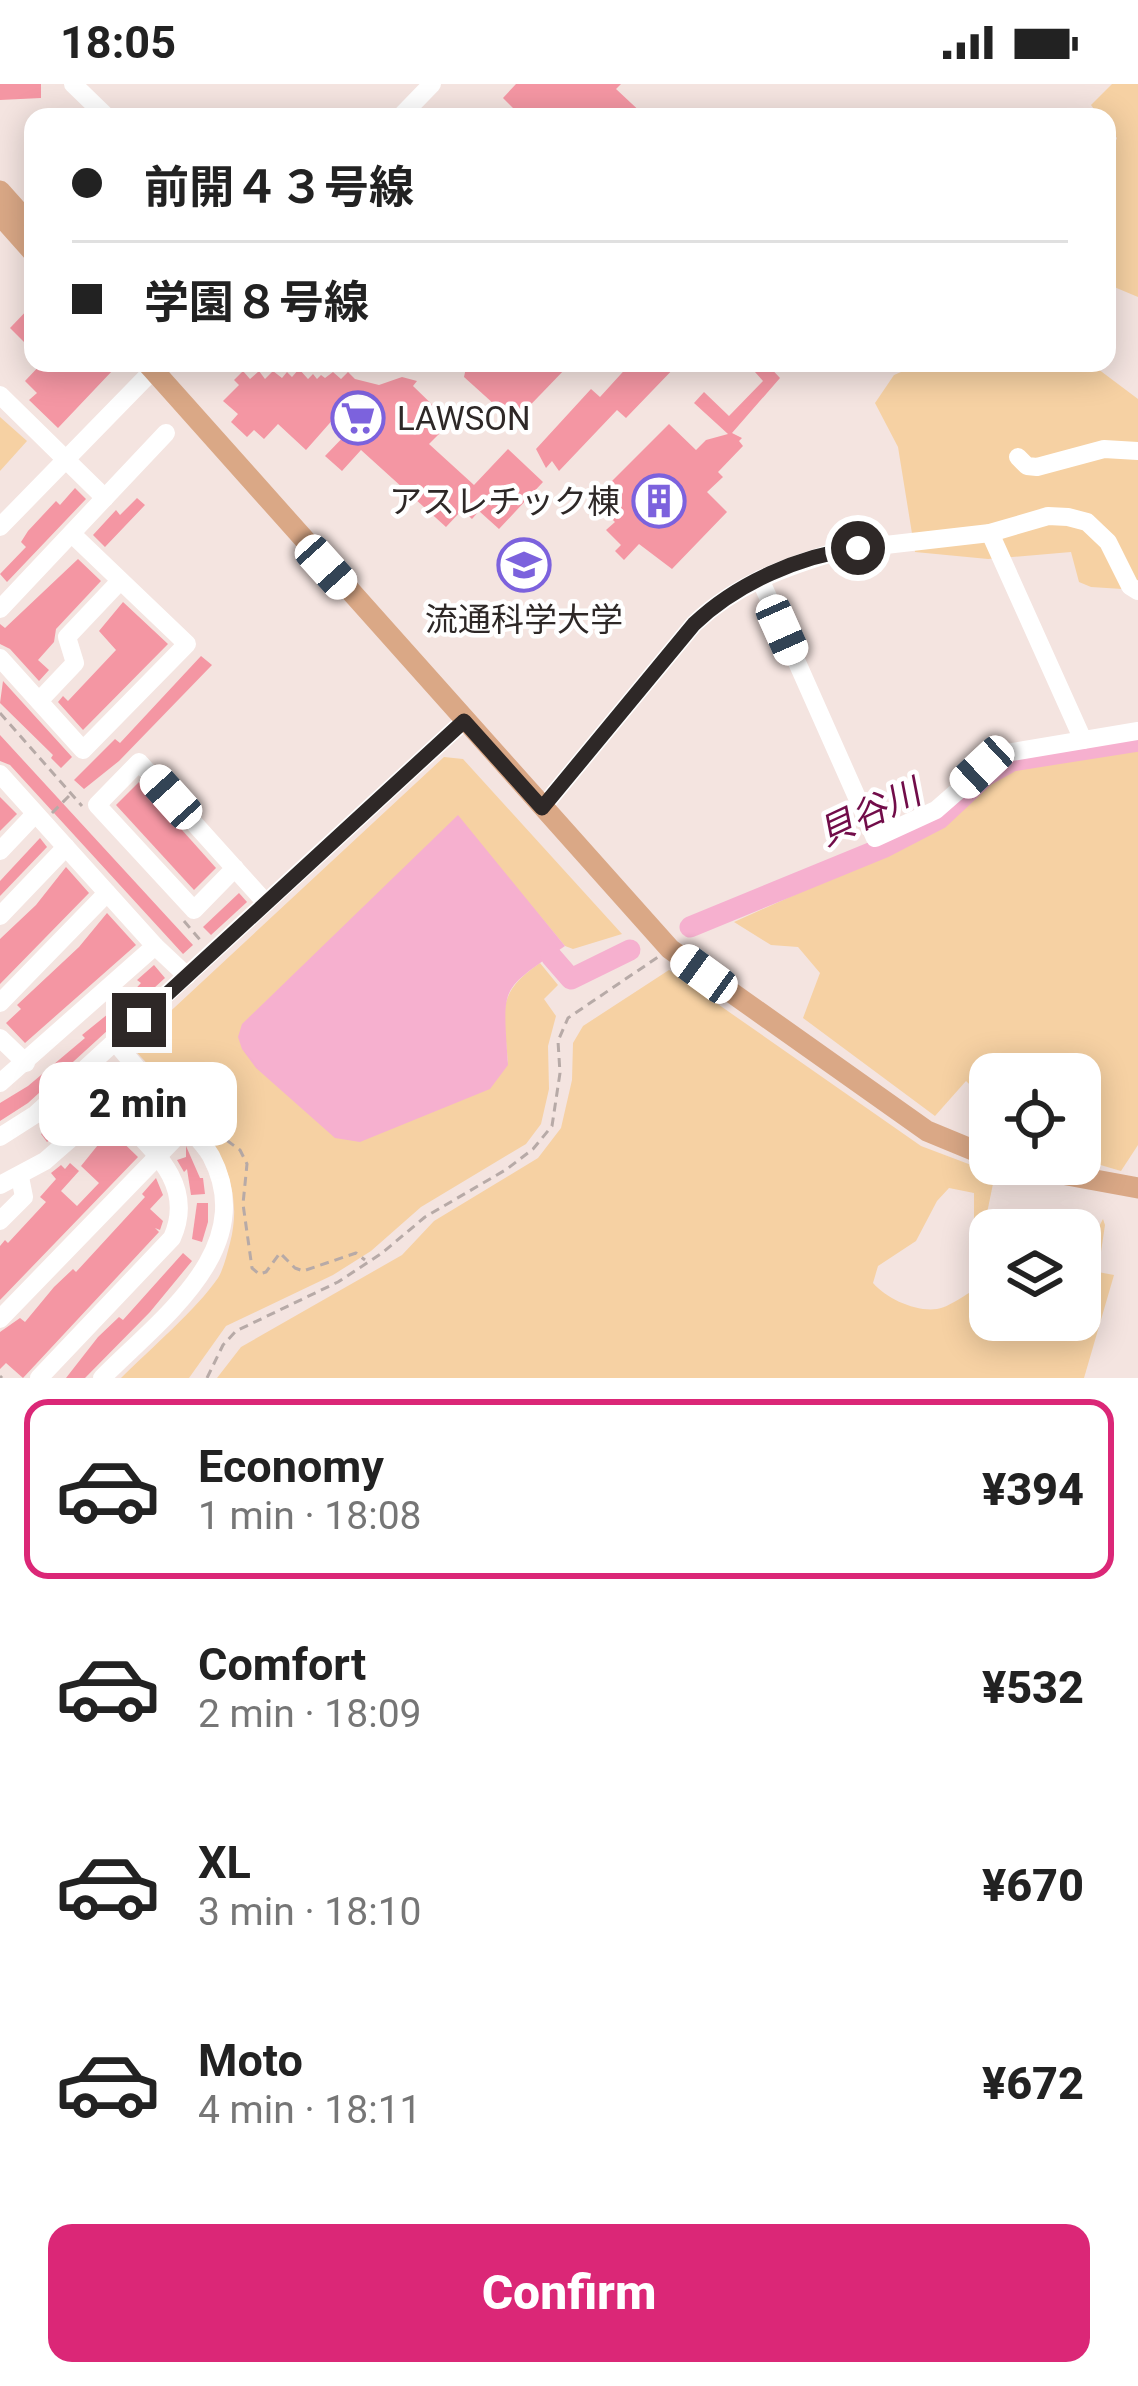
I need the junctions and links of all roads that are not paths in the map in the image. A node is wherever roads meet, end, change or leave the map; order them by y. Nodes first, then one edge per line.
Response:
1 (74, 84) edge
2 (432, 84) edge
3 (98, 108) edge
4 (409, 108) edge
5 (0, 191) edge
6 (0, 214) edge
7 (24, 218) edge
8 (24, 242) edge
9 (142, 372) edge
10 (154, 372) edge
11 (0, 395) edge
12 (161, 443) dead end
13 (1138, 452) edge
14 (1018, 457) dead end
15 (65, 460) junction
16 (105, 498) junction
17 (0, 527) edge
18 (990, 533) junction
19 (72, 535) junction
20 (760, 579) junction
21 (120, 581) junction
22 (1138, 591) edge
23 (0, 609) edge
24 (0, 658) edge
25 (39, 701) junction
26 (464, 721) junction
27 (1138, 731) edge
28 (1083, 740) junction
29 (0, 774) edge
30 (542, 808) junction
31 (39, 818) junction
32 (66, 848) junction
33 (0, 851) edge
34 (235, 868) junction
35 (107, 893) junction
36 (266, 903) junction
37 (0, 916) edge
38 (155, 946) junction
39 (187, 976) junction
40 (0, 1003) edge
41 (0, 1038) edge
42 (115, 1042) junction
43 (26, 1063) junction
44 (0, 1084) edge
45 (186, 1127) junction
46 (0, 1137) edge
47 (969, 1148) edge
48 (158, 1157) junction
49 (20, 1177) junction
50 (1101, 1179) edge
51 (0, 1184) edge
52 (1138, 1188) edge
53 (0, 1221) edge
54 (0, 1318) edge
55 (39, 1378) edge
56 (102, 1378) edge

1 - 3 street
2 - 4 street
5 - 7 main road
6 - 8 main road
9 - 15 street
10 - 26 main road
11 - 15 street
12 - 16 street
13 - 14 street
15 - 16 street
15 - 17 street
16 - 19 street
18 - 20 street
18 - 22 street
18 - 28 street
19 - 21 street
19 - 23 street
20 - 28 street
20 - 30 street
21 - 25 street
21 - 25 street
24 - 25 street
26 - 30 main road
26 - 36 street
27 - 28 street
29 - 31 street
30 - 47 main road
31 - 32 street
31 - 33 street
32 - 35 street
32 - 37 street
34 - 34 street
34 - 36 street
35 - 38 street
35 - 40 street
36 - 39 street
38 - 39 street
38 - 43 street
39 - 42 street
41 - 43 street
42 - 45 street
42 - 46 street
43 - 44 street
45 - 48 street
45 - 56 street
48 - 49 street
48 - 54 street
48 - 55 street
49 - 51 street
49 - 53 street
50 - 52 main road

